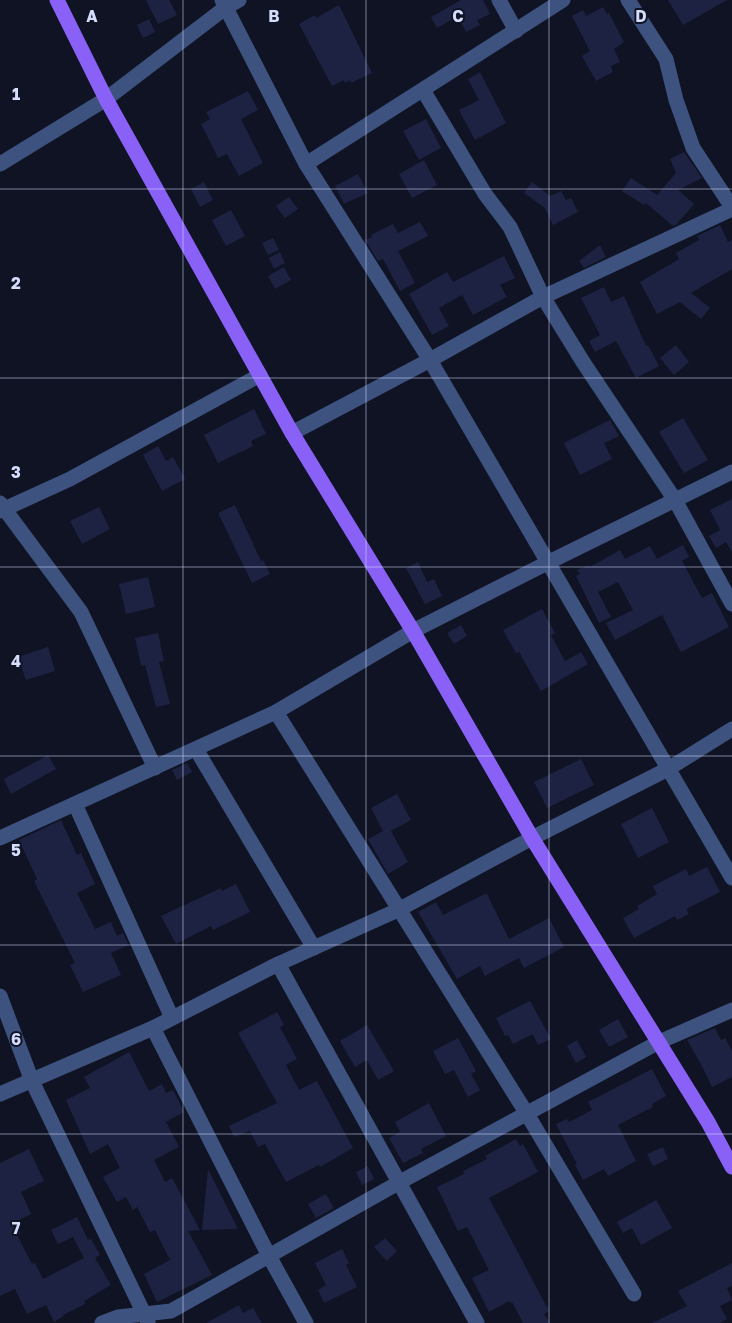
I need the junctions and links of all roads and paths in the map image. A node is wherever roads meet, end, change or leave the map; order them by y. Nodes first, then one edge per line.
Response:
1 (57, 0) edge
2 (239, 0) edge
3 (500, 0) edge
4 (563, 0) edge
5 (628, 0) edge
6 (223, 4) edge
7 (516, 31) junction
8 (423, 90) junction
9 (106, 98) junction
10 (0, 164) edge
11 (306, 164) junction
12 (732, 208) edge
13 (543, 297) junction
14 (430, 360) junction
15 (260, 375) junction
16 (292, 433) junction
17 (732, 472) edge
18 (675, 500) junction
19 (1, 508) edge
20 (547, 563) junction
21 (732, 604) edge
22 (413, 631) junction
23 (276, 712) junction
24 (732, 729) edge
25 (196, 749) junction
26 (154, 768) junction
27 (668, 769) junction
28 (75, 804) junction
29 (0, 838) edge
30 (532, 838) junction
31 (732, 878) edge
32 (398, 910) junction
33 (314, 948) junction
34 (278, 964) junction
35 (0, 996) edge
36 (732, 1010) edge
37 (172, 1018) junction
38 (153, 1028) junction
39 (659, 1042) junction
40 (32, 1080) junction
41 (0, 1094) edge
42 (527, 1114) junction
43 (732, 1167) edge
44 (400, 1182) junction
45 (269, 1256) junction
46 (634, 1294) dead end
47 (147, 1319) edge
48 (102, 1323) edge
49 (306, 1323) edge
50 (477, 1323) edge

1 - 9 main road
2 - 6 street
3 - 7 street
4 - 7 street
5 - 12 street
6 - 9 street
6 - 11 street
7 - 8 street
8 - 11 street
8 - 13 street
9 - 10 street
9 - 15 main road
11 - 14 street
12 - 13 street
13 - 14 street
13 - 18 street
14 - 16 street
14 - 20 street
15 - 16 main road
15 - 19 street
16 - 22 main road
17 - 18 street
18 - 20 street
18 - 21 street
19 - 26 street
20 - 22 street
20 - 27 street
22 - 23 street
22 - 30 main road
23 - 25 street
23 - 32 street
24 - 27 street
25 - 26 street
25 - 33 street
26 - 28 street
27 - 30 street
27 - 31 street
28 - 29 street
28 - 37 street
30 - 32 street
30 - 39 main road
32 - 33 street
32 - 42 street
33 - 34 street
34 - 37 street
34 - 44 street
35 - 40 street
36 - 39 street
37 - 38 street
38 - 40 street
38 - 45 street
39 - 42 street
39 - 43 main road
40 - 41 street
40 - 47 street
42 - 44 street
42 - 46 street
44 - 45 street
44 - 50 street
45 - 47 street
45 - 49 street
47 - 48 street

